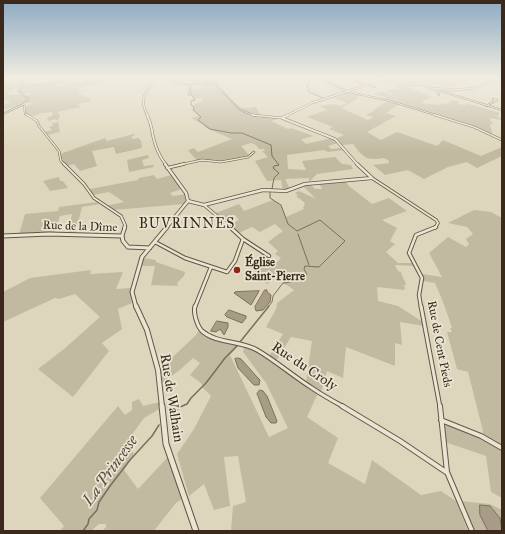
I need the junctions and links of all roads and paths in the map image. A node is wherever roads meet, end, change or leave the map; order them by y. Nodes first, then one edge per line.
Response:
1 (143, 102) edge
2 (233, 102) edge
3 (315, 102) edge
4 (393, 102) edge
5 (473, 102) edge
6 (493, 102) edge
7 (24, 104) joint
8 (486, 106) junction
9 (502, 110) edge
10 (3, 114) edge
11 (282, 118) junction
12 (502, 140) edge
13 (254, 152) dead end
14 (167, 168) junction
15 (372, 178) junction
16 (188, 201) junction
17 (204, 205) junction
18 (3, 236) edge
19 (122, 236) junction
20 (243, 239) junction
21 (155, 242) junction
22 (150, 248) junction
23 (269, 256) dead end
24 (211, 267) junction
25 (441, 420) junction
26 (502, 448) edge
27 (447, 472) junction
28 (196, 531) edge
29 (472, 531) edge

1 - 14 street
2 - 11 street
3 - 11 street
4 - 12 street
5 - 8 street
6 - 8 street
7 - 10 street
7 - 19 street
8 - 9 street
11 - 15 street, Rue de Cent Pieds
13 - 14 street
14 - 16 street
15 - 17 street
15 - 25 street, Rue de Cent Pieds
16 - 17 street
16 - 21 street, Rue de Walhain
17 - 20 street
18 - 19 street, Rue de la Dîme
19 - 22 street, Rue de la Dîme
20 - 23 street
20 - 24 street
21 - 22 street, Rue de Walhain
21 - 24 street
22 - 28 street, Rue de Walhain
24 - 27 street, Rue du Croly
25 - 26 street
25 - 27 street, Rue de Cent Pieds
27 - 29 street, Rue de Cent Pieds

